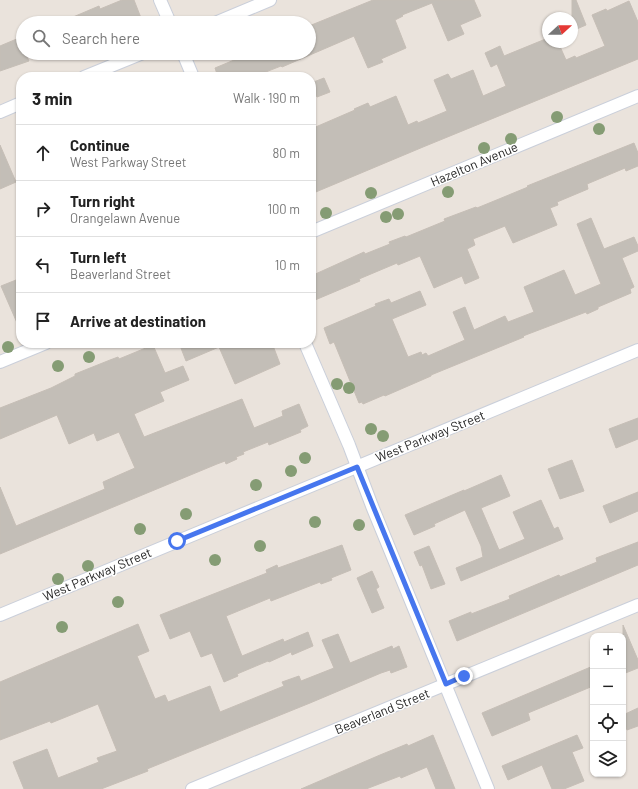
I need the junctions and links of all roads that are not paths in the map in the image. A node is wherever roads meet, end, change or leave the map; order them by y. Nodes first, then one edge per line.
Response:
1 (160, 0) edge
2 (270, 0) edge
3 (167, 16) edge
4 (232, 16) edge
5 (126, 60) edge
6 (186, 60) edge
7 (96, 72) edge
8 (191, 72) edge
9 (638, 96) edge
10 (16, 105) edge
11 (0, 112) edge
12 (316, 230) edge
13 (34, 348) edge
14 (307, 348) edge
15 (638, 350) edge
16 (0, 362) edge
17 (357, 467) junction
18 (638, 605) edge
19 (0, 615) edge
20 (446, 684) junction
21 (192, 789) edge
22 (488, 789) edge

1 - 3 street
2 - 4 street
5 - 7 street
6 - 8 street
9 - 12 street, Hazelton Avenue
10 - 11 street
13 - 16 street
14 - 17 street
15 - 17 street, West Parkway Street
17 - 19 street, West Parkway Street
17 - 20 street
18 - 20 street, Beaverland Street
20 - 21 street, Beaverland Street
20 - 22 street

